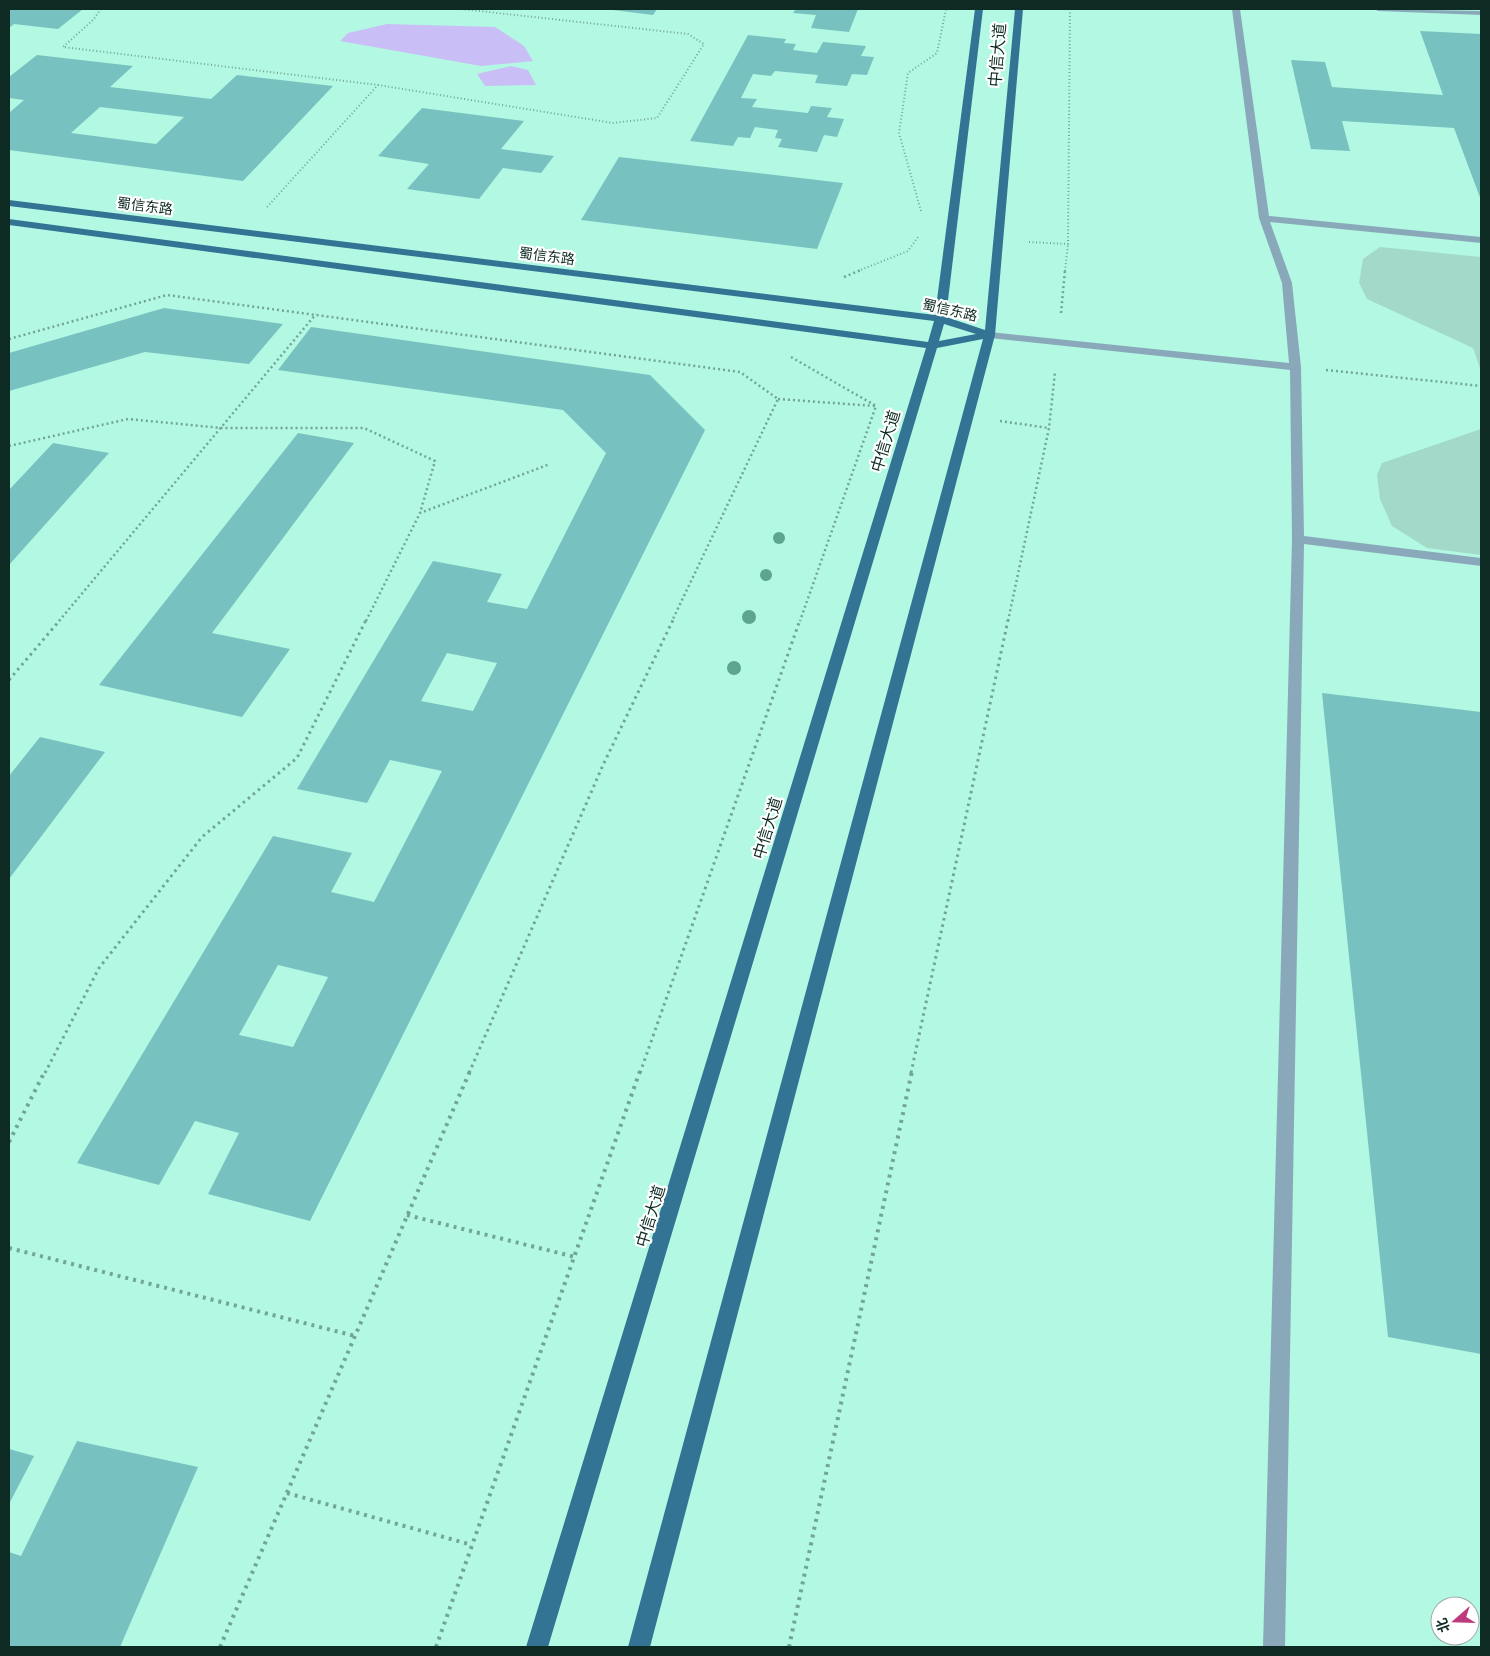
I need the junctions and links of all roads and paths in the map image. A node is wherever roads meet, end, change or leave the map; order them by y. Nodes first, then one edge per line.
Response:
1 (100, 9) edge
2 (460, 9) edge
3 (946, 9) edge
4 (979, 9) edge
5 (1019, 9) edge
6 (1070, 9) edge
7 (1236, 9) edge
8 (1378, 9) edge
9 (1481, 13) edge
10 (378, 85) junction
11 (9, 203) edge
12 (266, 207) dead end
13 (1264, 218) junction
14 (9, 222) edge
15 (920, 234) junction
16 (951, 236) junction
17 (998, 239) junction
18 (1481, 240) edge
19 (840, 278) dead end
20 (316, 314) junction
21 (940, 319) junction
22 (990, 335) junction
23 (9, 339) edge
24 (932, 346) junction
25 (790, 357) dead end
26 (1295, 367) junction
27 (1481, 386) edge
28 (778, 399) junction
29 (876, 406) junction
30 (222, 428) junction
31 (1049, 428) dead end
32 (9, 446) edge
33 (550, 464) dead end
34 (420, 513) junction
35 (1298, 539) junction
36 (1481, 562) edge
37 (9, 680) edge
38 (9, 1142) edge
39 (407, 1215) junction
40 (9, 1248) edge
41 (575, 1257) junction
42 (355, 1336) junction
43 (287, 1493) junction
44 (472, 1545) junction
45 (220, 1647) edge
46 (436, 1647) edge
47 (537, 1647) edge
48 (639, 1647) edge
49 (789, 1647) edge
50 (1274, 1647) edge

1 - 10 path
2 - 10 path
3 - 15 path
4 - 16 main road, 中信大道
5 - 17 main road, 中信大道
6 - 17 path
7 - 13 street
8 - 9 street
10 - 12 path
11 - 21 main road, 蜀信东路
13 - 18 street
13 - 26 street
14 - 24 main road, 蜀信东路
15 - 16 path
15 - 19 path
16 - 21 main road, 中信大道
17 - 22 main road, 中信大道
20 - 23 path
20 - 28 path
20 - 30 path
21 - 22 main road, 蜀信东路
21 - 24 main road, 中信大道
22 - 24 main road, 蜀信东路
22 - 26 street
22 - 48 main road, 中信大道
24 - 47 main road, 中信大道
25 - 29 path
26 - 27 path
26 - 35 street
28 - 29 path
28 - 39 path
29 - 41 path
30 - 32 path
30 - 34 path
30 - 37 path
31 - 49 path
33 - 34 path
34 - 38 path
35 - 36 street
35 - 50 street
39 - 41 path
39 - 42 path
40 - 42 path
41 - 44 path
42 - 43 path
43 - 44 path
43 - 45 path
44 - 46 path

